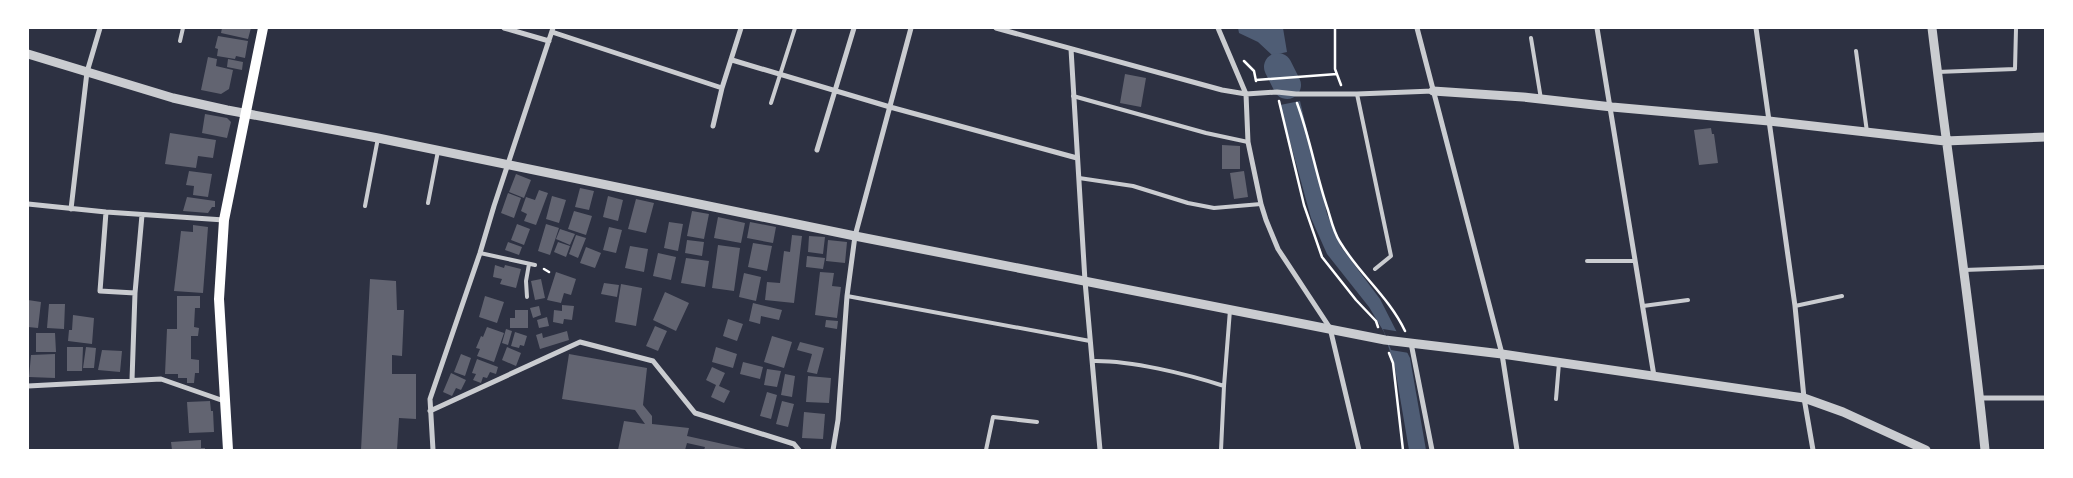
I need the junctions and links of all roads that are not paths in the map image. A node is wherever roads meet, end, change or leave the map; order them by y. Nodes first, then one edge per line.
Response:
1 (100, 28) edge
2 (183, 28) edge
3 (263, 28) edge
4 (504, 28) edge
5 (741, 28) edge
6 (795, 28) edge
7 (854, 28) edge
8 (911, 28) edge
9 (996, 28) edge
10 (1218, 28) edge
11 (1417, 28) edge
12 (1597, 28) edge
13 (1756, 28) edge
14 (1932, 28) edge
15 (2016, 29) dead end
16 (552, 30) edge
17 (1531, 38) dead end
18 (180, 41) dead end
19 (549, 41) junction
20 (1071, 49) junction
21 (1856, 51) dead end
22 (28, 54) edge
23 (732, 60) junction
24 (87, 72) junction
25 (1937, 72) junction
26 (780, 74) junction
27 (722, 88) junction
28 (834, 90) junction
29 (1433, 91) junction
30 (1246, 94) junction
31 (1358, 94) junction
32 (1073, 96) junction
33 (1541, 99) junction
34 (771, 103) dead end
35 (890, 107) junction
36 (1612, 107) junction
37 (245, 114) junction
38 (1769, 121) junction
39 (713, 126) dead end
40 (1867, 134) junction
41 (2046, 137) edge
42 (378, 138) junction
43 (1945, 141) junction
44 (1248, 142) junction
45 (816, 150) dead end
46 (438, 151) junction
47 (1077, 158) junction
48 (508, 165) junction
49 (1079, 178) junction
50 (428, 203) dead end
51 (28, 204) edge
52 (1260, 204) junction
53 (365, 206) dead end
54 (71, 209) junction
55 (106, 212) junction
56 (142, 215) junction
57 (224, 220) junction
58 (855, 236) junction
59 (480, 253) junction
60 (1587, 261) dead end
61 (1634, 261) junction
62 (529, 264) junction
63 (535, 265) dead end
64 (2046, 267) edge
65 (1375, 269) dead end
66 (1964, 270) junction
67 (1085, 281) junction
68 (134, 294) junction
69 (528, 296) dead end
70 (847, 296) junction
71 (1842, 296) dead end
72 (1688, 300) dead end
73 (1643, 306) junction
74 (1795, 306) junction
75 (1230, 310) junction
76 (1330, 328) junction
77 (1090, 341) junction
78 (1409, 343) junction
79 (1502, 354) junction
80 (1092, 361) junction
81 (1559, 364) junction
82 (1654, 376) junction
83 (132, 380) junction
84 (28, 386) edge
85 (1224, 386) junction
86 (1804, 398) junction
87 (1980, 398) junction
88 (2046, 398) edge
89 (1556, 399) dead end
90 (224, 401) junction
91 (430, 411) junction
92 (1037, 422) dead end
93 (228, 450) edge
94 (433, 450) edge
95 (799, 450) edge
96 (833, 450) edge
97 (986, 450) edge
98 (1100, 450) edge
99 (1221, 450) edge
100 (1359, 450) edge
101 (1432, 450) edge
102 (1517, 450) edge
103 (1813, 450) edge
104 (1926, 450) edge
105 (1985, 450) edge

1 - 24 street
2 - 18 lane
3 - 37 main road
4 - 19 street
5 - 23 street
6 - 26 lane
7 - 28 street
8 - 35 street
9 - 20 street
10 - 30 street
11 - 29 street
12 - 36 street
13 - 38 street
14 - 25 street
15 - 25 lane
16 - 19 street
16 - 27 street
17 - 33 lane
19 - 48 street
20 - 30 street
20 - 32 street
21 - 40 lane
22 - 24 street
23 - 26 street
23 - 27 street
24 - 37 street
24 - 54 street
25 - 43 street
26 - 28 street
26 - 34 lane
27 - 39 street
28 - 35 street
28 - 45 street
29 - 31 street
29 - 33 street
29 - 79 street
30 - 31 street
30 - 44 street
31 - 65 lane
32 - 44 lane
32 - 47 street
33 - 36 street
35 - 47 street
35 - 58 street
36 - 38 street
36 - 61 street
37 - 42 street
37 - 57 main road
38 - 40 street
38 - 74 street
40 - 43 street
41 - 43 street
42 - 46 street
42 - 53 lane
43 - 66 street
44 - 52 street
46 - 48 street
46 - 50 lane
47 - 49 street
48 - 58 street
48 - 59 street
49 - 52 lane
49 - 67 street
51 - 54 street
52 - 76 street
54 - 55 street
55 - 56 street
55 - 68 street
56 - 57 street
56 - 68 street
57 - 90 main road
58 - 67 street
58 - 70 street
59 - 62 lane
59 - 91 street
60 - 61 lane
61 - 73 street
62 - 63 lane
62 - 69 lane
64 - 66 lane
66 - 87 street
67 - 75 street
67 - 77 street
68 - 83 street
70 - 77 lane
70 - 96 street
71 - 74 lane
72 - 73 lane
73 - 82 street
74 - 86 street
75 - 76 street
75 - 85 lane
76 - 78 street
76 - 100 street
77 - 80 street
78 - 79 street
78 - 101 street
79 - 81 street
79 - 102 street
80 - 85 lane
80 - 98 street
81 - 82 street
81 - 89 lane
82 - 86 street
83 - 84 street
83 - 90 street
85 - 99 lane
86 - 103 street
86 - 104 street
87 - 88 street
87 - 105 street
90 - 93 main road
91 - 94 street
91 - 95 street
92 - 97 lane

